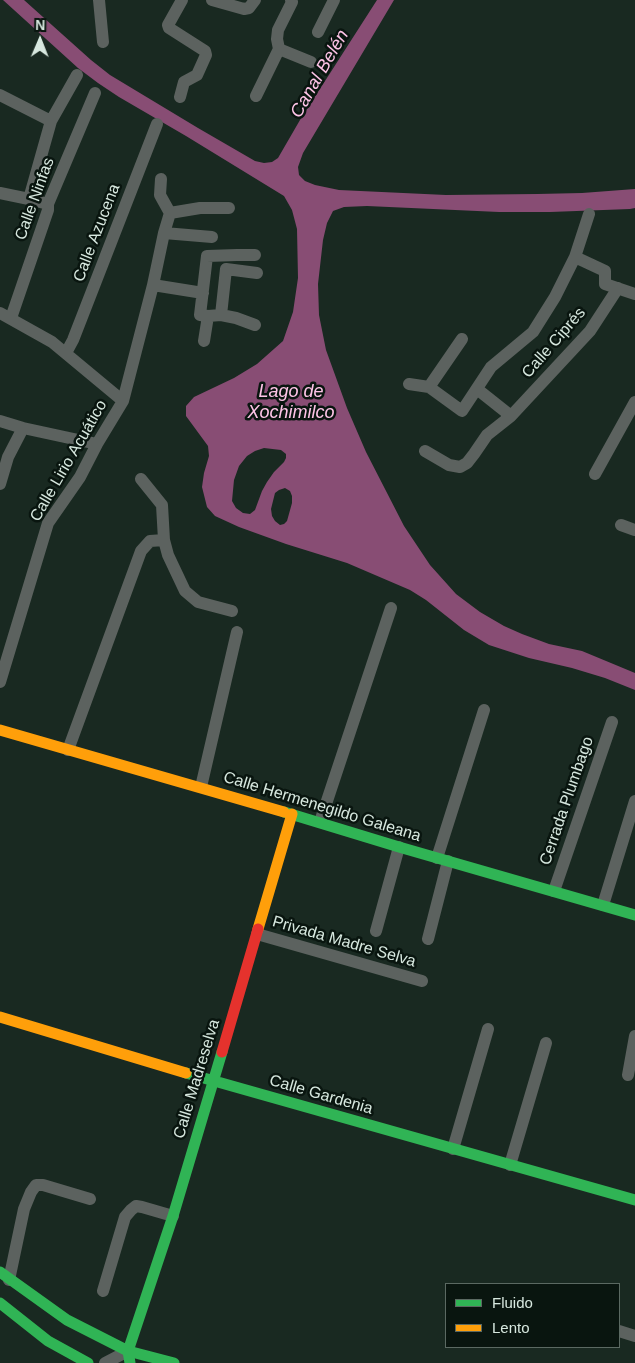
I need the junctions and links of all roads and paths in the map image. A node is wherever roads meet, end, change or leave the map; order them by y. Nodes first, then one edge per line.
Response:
1 (99, 0) edge
2 (182, 0) edge
3 (212, 0) edge
4 (255, 0) edge
5 (291, 0) edge
6 (334, 0) edge
7 (318, 32) dead end
8 (103, 42) dead end
9 (279, 49) junction
10 (311, 62) dead end
11 (77, 75) dead end
12 (95, 92) dead end
13 (0, 95) edge
14 (256, 96) dead end
15 (180, 97) dead end
16 (51, 121) junction
17 (157, 124) dead end
18 (161, 179) dead end
19 (0, 193) edge
20 (29, 199) junction
21 (48, 204) junction
22 (229, 208) dead end
23 (170, 213) junction
24 (589, 214) dead end
25 (164, 233) junction
26 (212, 237) dead end
27 (255, 255) dead end
28 (575, 257) junction
29 (257, 273) dead end
30 (153, 285) junction
31 (618, 288) junction
32 (203, 293) junction
33 (635, 294) edge
34 (222, 315) junction
35 (5, 316) edge
36 (208, 316) junction
37 (256, 325) dead end
38 (462, 338) dead end
39 (204, 341) dead end
40 (66, 353) junction
41 (409, 384) dead end
42 (429, 387) junction
43 (477, 389) junction
44 (123, 401) junction
45 (635, 402) edge
46 (511, 416) junction
47 (0, 421) edge
48 (22, 428) junction
49 (97, 444) junction
50 (425, 451) dead end
51 (595, 474) dead end
52 (141, 479) dead end
53 (0, 484) edge
54 (621, 525) dead end
55 (635, 530) edge
56 (164, 540) junction
57 (392, 608) dead end
58 (232, 611) dead end
59 (237, 632) dead end
60 (0, 682) edge
61 (484, 710) dead end
62 (612, 722) dead end
63 (0, 730) edge
64 (68, 750) junction
65 (201, 787) junction
66 (635, 801) edge
67 (292, 814) junction
68 (320, 822) junction
69 (399, 847) junction
70 (442, 859) junction
71 (554, 892) junction
72 (603, 905) junction
73 (635, 914) edge
74 (376, 931) dead end
75 (257, 934) junction
76 (428, 939) dead end
77 (422, 981) dead end
78 (0, 1017) edge
79 (488, 1029) dead end
80 (635, 1036) edge
81 (546, 1043) dead end
82 (628, 1075) dead end
83 (214, 1081) junction
84 (453, 1149) junction
85 (510, 1164) junction
86 (90, 1199) dead end
87 (635, 1200) edge
88 (173, 1216) junction
89 (5, 1276) edge
90 (103, 1291) dead end
91 (0, 1303) edge
92 (620, 1331) edge
93 (635, 1336) edge
94 (129, 1357) edge
95 (88, 1363) edge
96 (105, 1363) edge
97 (174, 1363) edge

1 - 8 street
2 - 15 street
3 - 4 street
5 - 9 street
6 - 7 street
9 - 10 street
9 - 14 street
11 - 16 street
12 - 21 street, Calle Ninfas
13 - 16 street
16 - 20 street
17 - 40 street, Calle Azucena
18 - 23 street
19 - 20 street
20 - 21 street
21 - 35 street, Calle Ninfas
22 - 23 street
23 - 25 street, Calle Lirio Acuático
24 - 28 street
25 - 26 street
25 - 30 street, Calle Lirio Acuático
27 - 32 street
28 - 31 street
28 - 43 street
29 - 34 street
30 - 32 street
30 - 44 street, Calle Lirio Acuático
31 - 33 street
31 - 46 street, Calle Ciprés
32 - 36 street
34 - 36 street
34 - 37 street
35 - 40 street
36 - 39 street
38 - 42 street
40 - 44 street
41 - 42 street
42 - 43 street
43 - 46 street
44 - 49 street, Calle Lirio Acuático
45 - 51 street
46 - 50 street, Calle Ciprés
47 - 48 street
48 - 49 street
48 - 53 street
49 - 60 street, Calle Lirio Acuático
52 - 56 street
54 - 55 street
56 - 58 street
56 - 64 street
57 - 68 street
59 - 65 street
61 - 70 street
62 - 71 street, Cerrada Plumbago
63 - 64 street, Calle Hermenegildo Galeana
64 - 65 street, Calle Hermenegildo Galeana
65 - 67 street, Calle Hermenegildo Galeana
66 - 72 street
67 - 68 street, Calle Hermenegildo Galeana
67 - 75 street, Calle Madreselva
68 - 69 street, Calle Hermenegildo Galeana
69 - 70 street, Calle Hermenegildo Galeana
69 - 74 street
70 - 71 street, Calle Hermenegildo Galeana
70 - 76 street
71 - 72 street, Calle Hermenegildo Galeana
72 - 73 street, Calle Hermenegildo Galeana
75 - 77 street, Privada Madre Selva
75 - 83 street, Calle Madreselva
78 - 83 street, Calle Gardenia
79 - 84 street
80 - 82 street
81 - 85 street
83 - 84 street, Calle Gardenia
83 - 88 street, Calle Madreselva
84 - 85 street, Calle Gardenia
85 - 87 street, Calle Gardenia
86 - 89 street
88 - 90 street
88 - 94 street, Calle Madreselva
89 - 94 street
91 - 95 street
92 - 93 street
94 - 96 street
94 - 97 street

